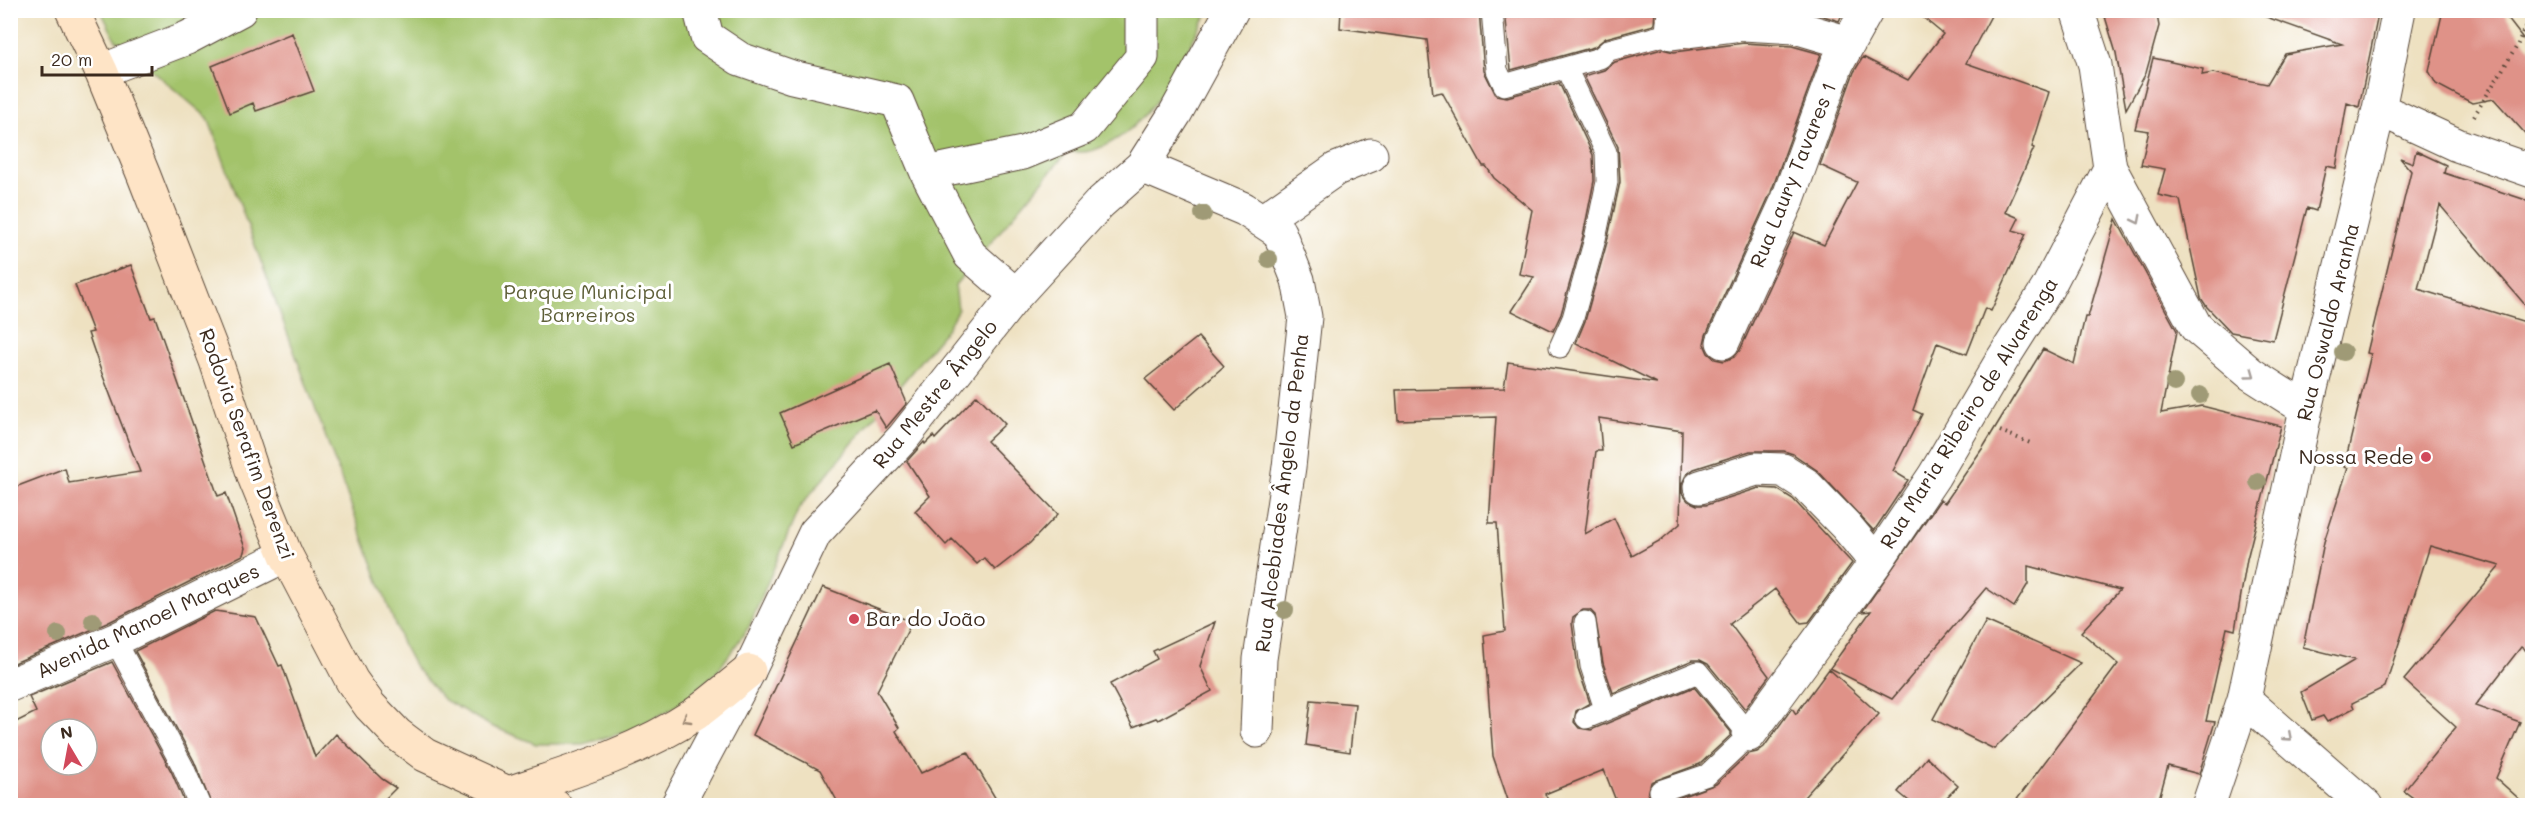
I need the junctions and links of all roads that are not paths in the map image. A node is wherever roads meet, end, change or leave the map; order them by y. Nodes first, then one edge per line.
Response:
1 (72, 10) edge
2 (240, 10) edge
3 (700, 10) edge
4 (1142, 10) edge
5 (1232, 10) edge
6 (1492, 10) edge
7 (1867, 10) edge
8 (2077, 10) edge
9 (2399, 10) edge
10 (1673, 22) edge
11 (189, 24) edge
12 (1849, 43) junction
13 (1566, 68) junction
14 (101, 71) junction
15 (2379, 108) junction
16 (1371, 155) dead end
17 (1142, 165) junction
18 (2530, 166) edge
19 (2110, 168) junction
20 (927, 173) junction
21 (1262, 221) junction
22 (1016, 295) junction
23 (1723, 342) dead end
24 (1560, 347) dead end
25 (2306, 409) junction
26 (1700, 487) dead end
27 (286, 555) junction
28 (1876, 562) junction
29 (1585, 622) dead end
30 (115, 640) junction
31 (749, 671) junction
32 (10, 685) edge
33 (2244, 699) junction
34 (1257, 731) dead end
35 (1749, 735) junction
36 (1660, 791) dead end
37 (508, 794) junction
38 (200, 806) edge
39 (555, 806) edge
40 (677, 806) edge
41 (2208, 806) edge
42 (2366, 806) edge

1 - 14 main road, Rodovia Serafim Derenzi
2 - 11 street
3 - 20 street
4 - 20 street
5 - 17 street, Rua Mestre Ângelo
6 - 13 lane
7 - 12 street, Rua Laury Tavares 1
8 - 19 street
9 - 15 street, Rua Oswaldo Aranha
10 - 12 street
10 - 13 lane
11 - 14 street
12 - 23 street, Rua Laury Tavares 1
13 - 24 lane
14 - 27 main road, Rodovia Serafim Derenzi
15 - 18 street
15 - 25 street, Rua Oswaldo Aranha
16 - 21 street
17 - 21 street, Rua Alcebiades Ângelo da Penha
17 - 22 street, Rua Mestre Ângelo
19 -> 25 street
19 - 28 street, Rua Maria Ribeiro de Alvarenga
20 - 22 street
21 - 34 street, Rua Alcebiades Ângelo da Penha
22 - 31 street, Rua Mestre Ângelo
25 - 33 street, Rua Oswaldo Aranha
26 - 28 street
27 - 30 street, Avenida Manoel Marques
27 - 37 main road, Rodovia Serafim Derenzi
28 - 35 street, Rua Maria Ribeiro de Alvarenga
29 - 35 lane
30 - 32 street, Avenida Manoel Marques
30 - 38 lane
31 -> 37 main road
31 - 40 street, Rua Mestre Ângelo
33 - 41 street, Rua Oswaldo Aranha
33 -> 42 street
35 - 36 lane
37 - 39 main road, Rodovia Serafim Derenzi

